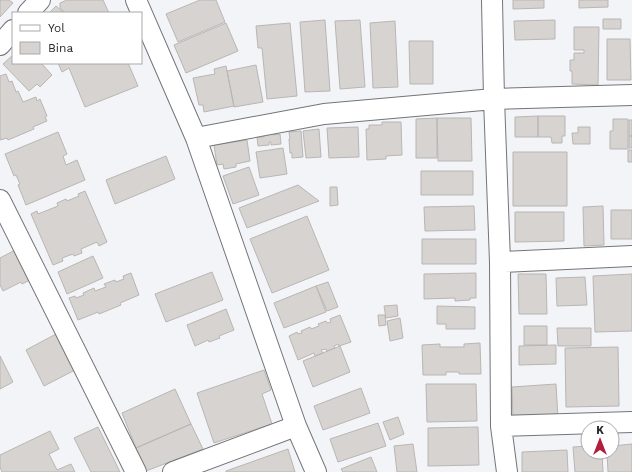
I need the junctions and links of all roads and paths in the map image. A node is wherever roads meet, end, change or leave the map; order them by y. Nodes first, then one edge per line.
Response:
1 (40, 0) edge
2 (136, 0) edge
3 (492, 0) edge
4 (29, 12) edge
5 (141, 12) edge
6 (142, 14) edge
7 (12, 31) edge
8 (0, 45) edge
9 (632, 95) edge
10 (494, 100) junction
11 (196, 138) junction
12 (0, 200) edge
13 (632, 256) edge
14 (500, 262) junction
15 (632, 422) edge
16 (296, 426) junction
17 (501, 426) junction
18 (136, 472) edge
19 (173, 472) edge
20 (316, 472) edge
21 (507, 472) edge

1 - 4 street
2 - 5 street
3 - 10 street
6 - 11 street
7 - 8 street
9 - 10 street
10 - 11 street
10 - 14 street
11 - 16 street
12 - 18 street
13 - 14 street
14 - 17 street
15 - 17 street
16 - 19 street
16 - 20 street
17 - 21 street

